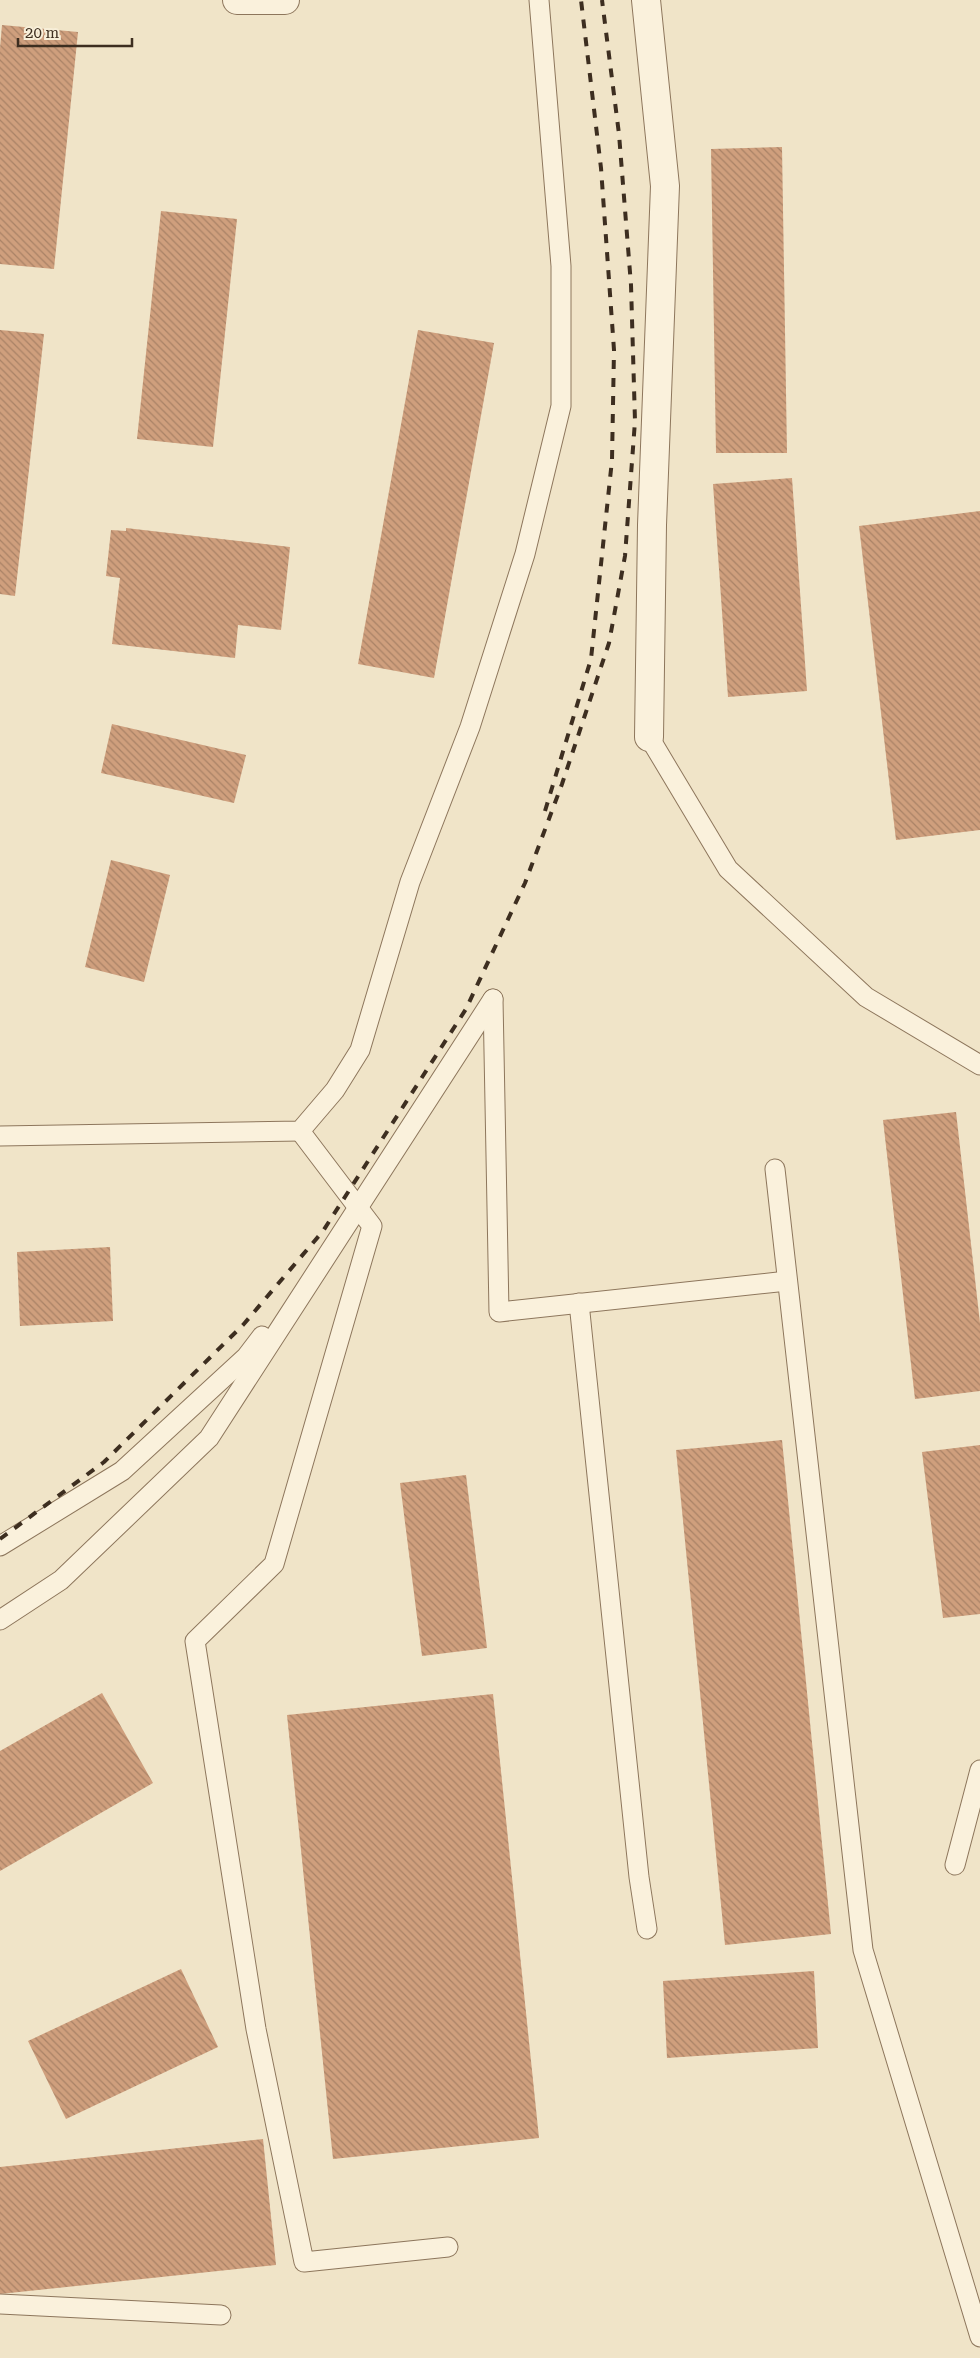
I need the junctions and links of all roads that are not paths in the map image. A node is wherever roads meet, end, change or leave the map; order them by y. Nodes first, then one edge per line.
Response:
1 (237, 0) edge
2 (285, 0) edge
3 (539, 0) edge
4 (646, 0) edge
5 (649, 736) joint
6 (980, 1065) edge
7 (300, 1131) junction
8 (0, 1136) edge
9 (775, 1168) dead end
10 (354, 1214) junction
11 (788, 1281) junction
12 (579, 1303) junction
13 (0, 1546) edge
14 (0, 1620) edge
15 (980, 1770) edge
16 (955, 1864) dead end
17 (647, 1929) dead end
18 (448, 2247) dead end
19 (0, 2304) edge
20 (221, 2315) dead end
21 (980, 2337) edge

1 - 2 street
3 - 7 lane
4 - 5 street
5 - 6 lane
7 - 8 lane
7 - 10 lane
9 - 11 lane
10 - 12 lane
10 - 13 lane
10 - 14 lane
10 - 18 lane
11 - 12 lane
11 - 21 lane
12 - 17 lane
15 - 16 lane
19 - 20 lane

